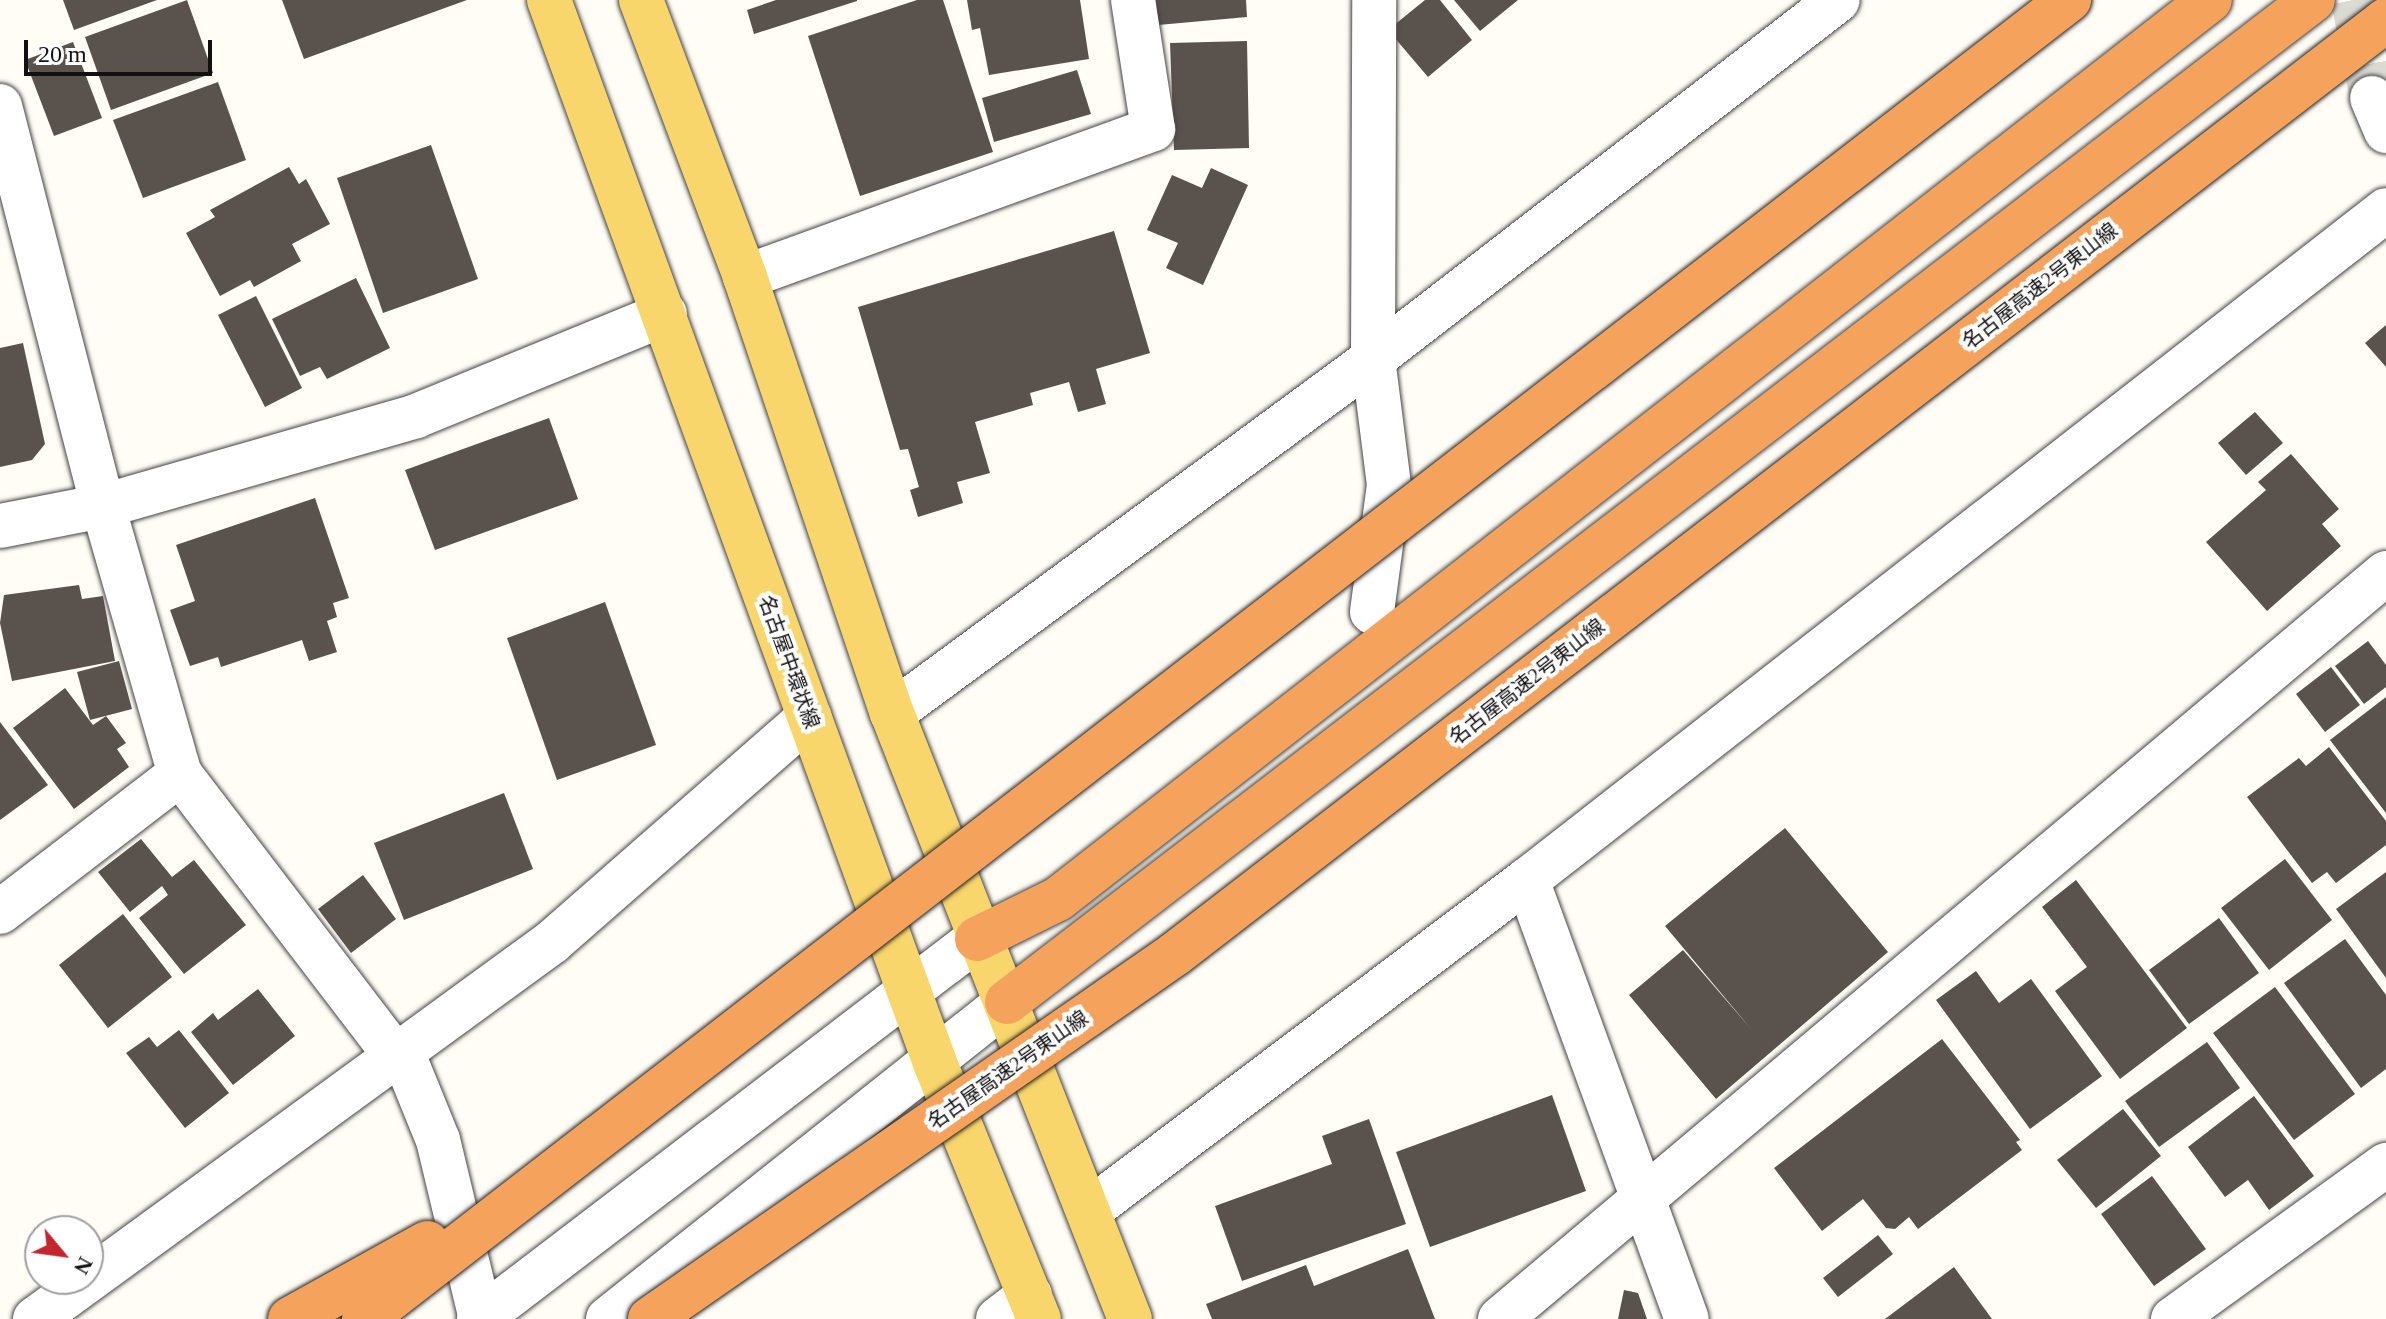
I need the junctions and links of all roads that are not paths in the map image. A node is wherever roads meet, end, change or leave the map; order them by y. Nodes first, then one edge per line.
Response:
1 (549, 0) edge
2 (641, 0) edge
3 (1133, 0) edge
4 (1374, 0) edge
5 (1838, 0) edge
6 (2069, 0) edge
7 (2210, 0) edge
8 (2313, 0) edge
9 (2386, 20) edge
10 (0, 106) edge
11 (6, 157) edge
12 (2386, 210) edge
13 (745, 277) junction
14 (665, 314) junction
15 (1373, 359) junction
16 (103, 506) junction
17 (0, 526) edge
18 (2386, 573) edge
19 (1372, 612) dead end
20 (892, 713) junction
21 (809, 717) junction
22 (180, 774) junction
23 (1527, 880) junction
24 (0, 912) edge
25 (977, 939) junction
26 (907, 988) junction
27 (1007, 1002) junction
28 (398, 1051) junction
29 (935, 1063) junction
30 (2386, 1165) edge
31 (549, 1176) junction
32 (1642, 1197) junction
33 (1091, 1209) junction
34 (1023, 1311) edge
35 (480, 1318) edge
36 (35, 1319) edge
37 (290, 1319) edge
38 (364, 1319) edge
39 (608, 1319) edge
40 (650, 1319) edge
41 (1130, 1319) edge
42 (1500, 1319) edge
43 (1687, 1319) edge
44 (2173, 1319) edge

1 - 14 main road, 名古屋中環状線
2 - 13 main road
3 - 13 street
4 - 15 street
5 - 15 street
6 - 31 highway, bridge
7 - 25 highway
8 - 27 highway
9 - 40 highway, 名古屋高速2号東山線, bridge
10 - 11 street
11 - 16 street
12 - 23 street
13 - 20 main road
14 - 16 street
14 - 21 main road, 名古屋中環状線
15 - 19 street
15 - 20 street
16 - 17 street
16 - 22 street
18 - 32 street
20 - 25 main road
21 - 26 main road, 名古屋中環状線
21 - 28 street
22 - 24 street
22 - 28 street
23 - 32 street
23 - 33 street
25 - 26 street
25 - 27 main road
26 - 29 main road, 名古屋中環状線
26 - 35 street
27 - 29 street
27 - 33 main road
28 - 35 street
28 - 36 street
29 - 34 main road, 名古屋中環状線
29 - 39 street
30 - 44 street
31 - 37 highway, bridge
31 - 38 highway, bridge
32 - 42 street
32 - 43 street
33 - 41 main road

